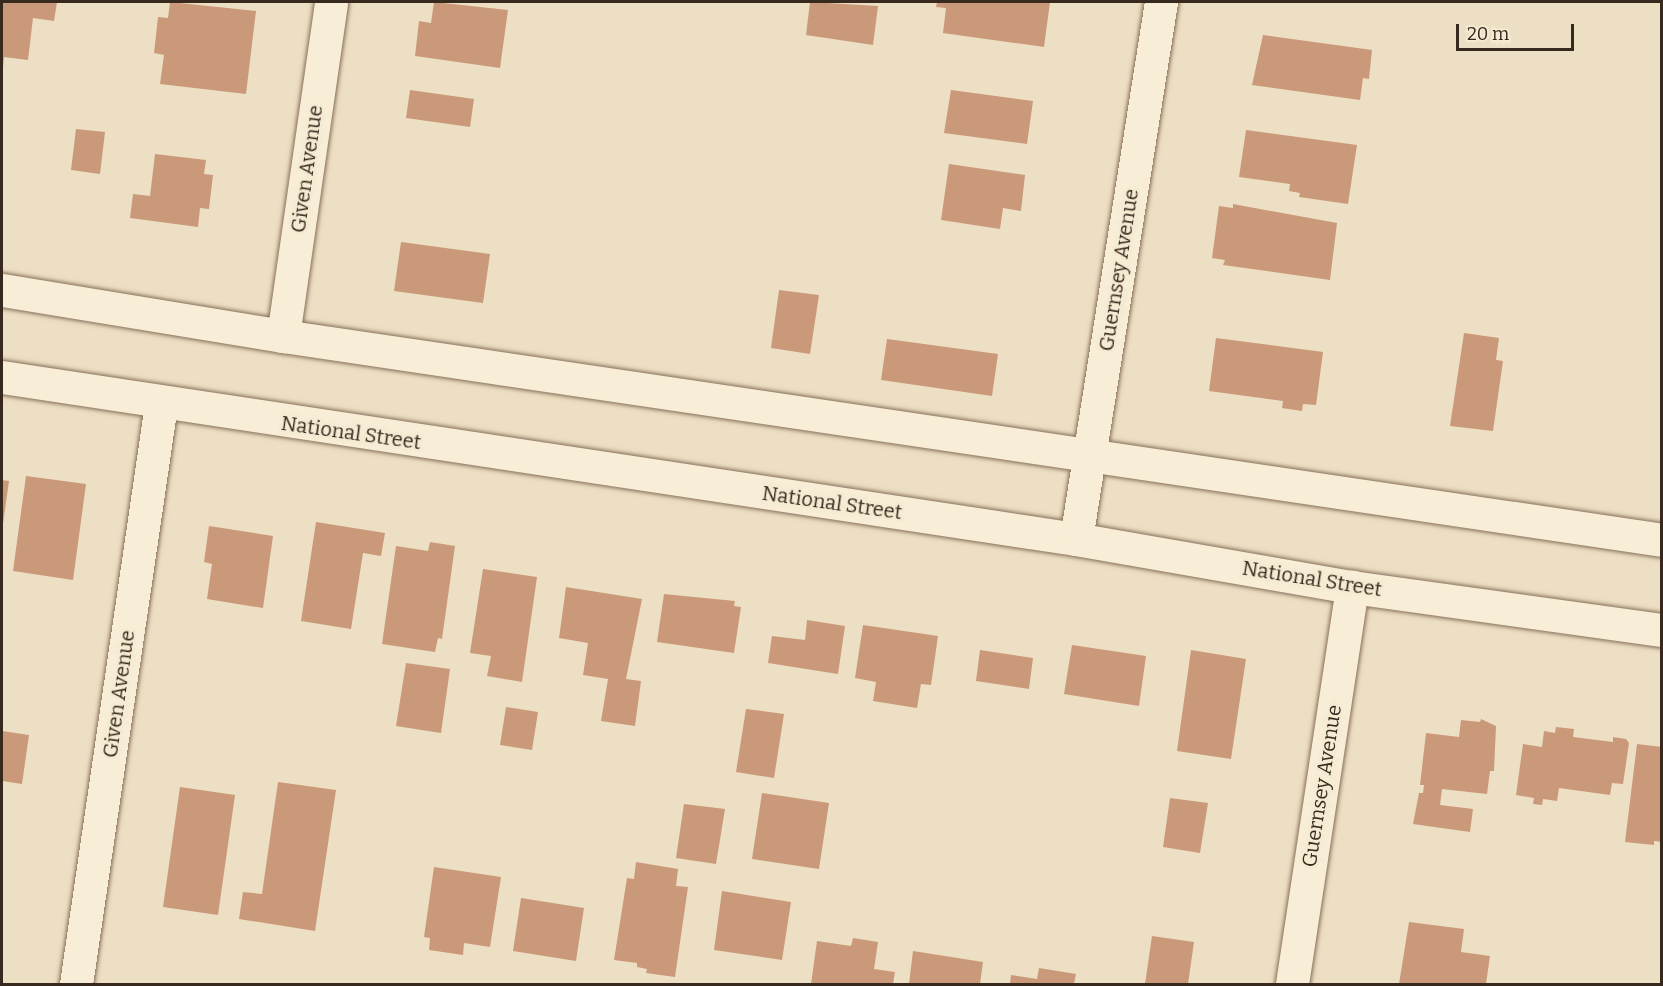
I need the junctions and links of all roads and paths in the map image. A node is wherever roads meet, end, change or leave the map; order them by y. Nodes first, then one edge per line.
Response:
1 (331, 2) edge
2 (1161, 2) edge
3 (2, 290) edge
4 (283, 336) junction
5 (2, 377) edge
6 (161, 404) junction
7 (1091, 454) junction
8 (1076, 539) junction
9 (1662, 540) edge
10 (1352, 587) junction
11 (1662, 630) edge
12 (76, 984) edge
13 (1292, 984) edge

1 - 4 main road, Given Avenue
2 - 7 main road, Guernsey Avenue
3 - 4 main road
4 - 7 main road
5 - 6 main road, National Street
6 - 8 main road, National Street
6 - 12 main road, Given Avenue
7 - 8 main road, Guernsey Avenue
7 - 9 main road
8 - 10 main road, National Street
10 - 11 main road, National Street
10 - 13 main road, Guernsey Avenue

